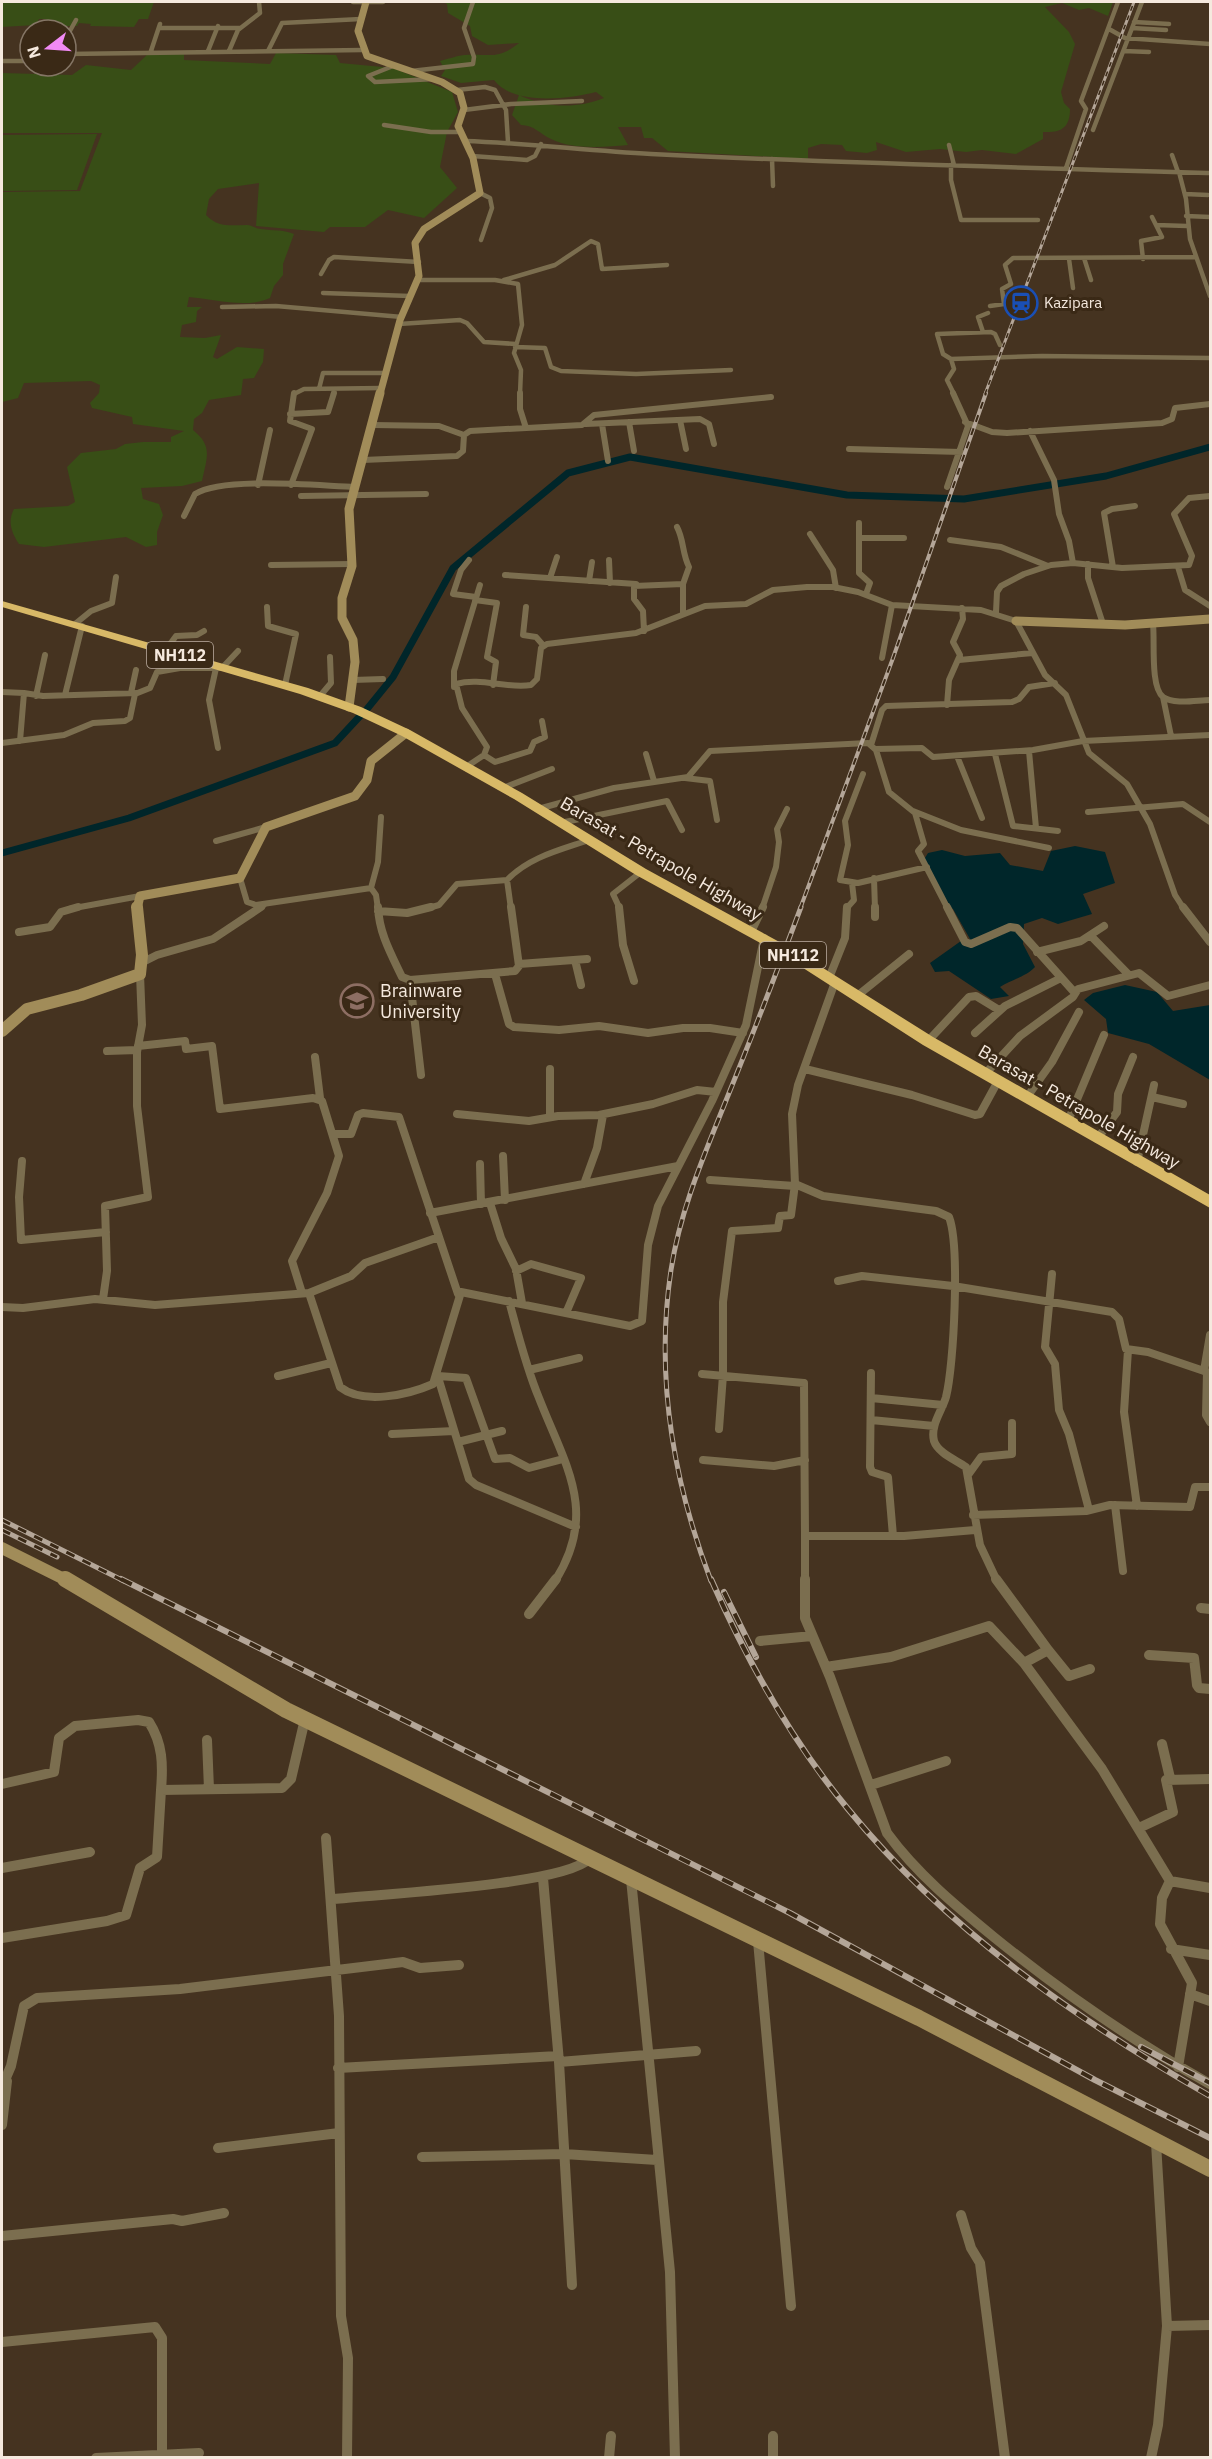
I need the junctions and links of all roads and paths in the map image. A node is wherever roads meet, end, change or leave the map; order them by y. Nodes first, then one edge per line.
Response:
1 (259, 2) edge
2 (353, 2) edge
3 (366, 2) edge
4 (383, 2) edge
5 (472, 2) edge
6 (1118, 2) edge
7 (1142, 2) edge
8 (361, 19) junction
9 (1135, 19) junction
10 (1168, 21) dead end
11 (218, 26) junction
12 (240, 28) junction
13 (1132, 28) junction
14 (1109, 29) junction
15 (1166, 30) dead end
16 (1129, 38) junction
17 (1210, 44) edge
18 (363, 50) junction
19 (151, 51) junction
20 (208, 51) junction
21 (229, 51) junction
22 (268, 51) junction
23 (1124, 51) junction
24 (1149, 52) dead end
25 (78, 54) edge
26 (2, 61) edge
27 (18, 61) edge
28 (393, 66) junction
29 (411, 71) junction
30 (435, 79) junction
31 (457, 90) junction
32 (582, 101) dead end
33 (505, 105) junction
34 (464, 110) junction
35 (384, 125) dead end
36 (1093, 130) dead end
37 (460, 132) junction
38 (465, 141) junction
39 (508, 142) junction
40 (541, 144) junction
41 (949, 145) dead end
42 (1172, 154) dead end
43 (472, 156) junction
44 (772, 159) junction
45 (952, 165) junction
46 (1066, 168) junction
47 (1178, 172) junction
48 (1210, 173) edge
49 (773, 186) dead end
50 (480, 193) junction
51 (1185, 194) junction
52 (1208, 195) dead end
53 (1186, 216) junction
54 (1152, 217) dead end
55 (1210, 218) edge
56 (1038, 220) dead end
57 (1156, 225) junction
58 (1187, 226) junction
59 (481, 240) dead end
60 (1084, 258) junction
61 (1196, 258) junction
62 (1069, 259) junction
63 (1143, 259) junction
64 (419, 262) junction
65 (667, 265) dead end
66 (321, 274) dead end
67 (417, 280) junction
68 (1091, 280) dead end
69 (501, 281) junction
70 (1073, 288) dead end
71 (323, 293) dead end
72 (410, 296) junction
73 (1210, 296) edge
74 (990, 306) dead end
75 (222, 307) dead end
76 (988, 313) dead end
77 (400, 320) junction
78 (983, 332) junction
79 (515, 345) junction
80 (1000, 345) dead end
81 (1210, 358) edge
82 (951, 359) junction
83 (731, 370) dead end
84 (386, 373) junction
85 (335, 388) junction
86 (382, 388) junction
87 (319, 389) junction
88 (771, 397) dead end
89 (1210, 404) edge
90 (290, 414) junction
91 (680, 420) junction
92 (965, 422) junction
93 (629, 423) junction
94 (373, 424) junction
95 (586, 424) junction
96 (602, 424) junction
97 (526, 428) junction
98 (270, 430) dead end
99 (1030, 431) junction
100 (464, 435) junction
101 (714, 444) dead end
102 (686, 449) dead end
103 (849, 449) dead end
104 (634, 451) dead end
105 (961, 452) junction
106 (363, 460) junction
107 (608, 461) dead end
108 (258, 485) junction
109 (291, 485) junction
110 (355, 487) junction
111 (947, 488) dead end
112 (426, 494) dead end
113 (301, 496) dead end
114 (352, 496) junction
115 (1210, 496) edge
116 (1135, 506) dead end
117 (184, 516) dead end
118 (859, 522) dead end
119 (676, 527) dead end
120 (810, 534) dead end
121 (861, 538) junction
122 (904, 538) dead end
123 (951, 540) dead end
124 (557, 557) dead end
125 (469, 560) dead end
126 (609, 560) dead end
127 (592, 562) dead end
128 (1073, 563) junction
129 (352, 564) junction
130 (1088, 564) junction
131 (271, 565) dead end
132 (1048, 566) junction
133 (1113, 567) junction
134 (1178, 567) junction
135 (506, 575) dead end
136 (116, 577) dead end
137 (550, 578) junction
138 (589, 581) junction
139 (610, 583) junction
140 (636, 584) junction
141 (683, 584) junction
142 (480, 585) dead end
143 (836, 588) junction
144 (866, 594) junction
145 (476, 598) junction
146 (2, 604) edge
147 (892, 605) junction
148 (1210, 606) edge
149 (267, 607) dead end
150 (526, 607) dead end
151 (962, 608) junction
152 (996, 612) junction
153 (683, 614) junction
154 (1210, 619) edge
155 (1016, 621) junction
156 (1103, 624) junction
157 (1153, 624) junction
158 (79, 625) junction
159 (204, 631) dead end
160 (644, 631) junction
161 (543, 645) junction
162 (165, 651) junction
163 (238, 651) dead end
164 (1033, 654) junction
165 (45, 655) dead end
166 (330, 657) dead end
167 (882, 658) dead end
168 (959, 660) junction
169 (222, 668) junction
170 (136, 670) dead end
171 (383, 679) dead end
172 (353, 680) junction
173 (1055, 683) junction
174 (285, 685) junction
175 (493, 685) junction
176 (454, 687) junction
177 (2, 692) edge
178 (24, 693) junction
179 (134, 693) junction
180 (65, 695) junction
181 (36, 696) junction
182 (320, 696) junction
183 (1163, 697) junction
184 (1210, 700) edge
185 (947, 705) junction
186 (353, 709) junction
187 (542, 721) dead end
188 (406, 733) junction
189 (1210, 735) edge
190 (1171, 736) junction
191 (20, 741) junction
192 (1083, 741) junction
193 (2, 743) edge
194 (873, 747) junction
195 (218, 748) dead end
196 (1029, 751) junction
197 (646, 754) dead end
198 (995, 754) junction
199 (484, 755) junction
200 (957, 756) junction
201 (466, 767) junction
202 (552, 769) dead end
203 (863, 774) dead end
204 (685, 778) junction
205 (654, 781) junction
206 (503, 788) junction
207 (1140, 807) junction
208 (538, 809) junction
209 (787, 809) dead end
210 (913, 811) junction
211 (1088, 812) dead end
212 (381, 817) dead end
213 (982, 818) dead end
214 (717, 820) dead end
215 (1210, 822) edge
216 (560, 823) junction
217 (266, 827) junction
218 (1036, 828) junction
219 (682, 830) dead end
220 (1058, 831) dead end
221 (589, 840) junction
222 (216, 841) dead end
223 (1049, 848) dead end
224 (927, 867) junction
225 (640, 872) junction
226 (240, 878) junction
227 (874, 878) junction
228 (507, 880) junction
229 (852, 883) junction
230 (371, 888) junction
231 (140, 896) junction
232 (267, 903) junction
233 (378, 911) junction
234 (875, 917) dead end
235 (1104, 926) dead end
236 (19, 932) dead end
237 (751, 932) junction
238 (1090, 936) junction
239 (764, 938) junction
240 (1210, 942) edge
241 (1036, 952) junction
242 (909, 954) dead end
243 (587, 959) dead end
244 (575, 960) junction
245 (143, 962) junction
246 (519, 964) junction
247 (140, 974) junction
248 (495, 974) junction
249 (1128, 974) junction
250 (1061, 978) junction
251 (410, 980) junction
252 (832, 980) junction
253 (634, 981) dead end
254 (580, 985) dead end
255 (1210, 985) edge
256 (1075, 993) junction
257 (857, 996) junction
258 (999, 1011) junction
259 (1079, 1012) dead end
260 (2, 1031) edge
261 (743, 1033) junction
262 (975, 1034) dead end
263 (1104, 1035) dead end
264 (928, 1041) junction
265 (138, 1048) junction
266 (107, 1051) dead end
267 (1133, 1057) dead end
268 (315, 1058) dead end
269 (550, 1069) dead end
270 (805, 1069) junction
271 (986, 1073) junction
272 (421, 1075) dead end
273 (998, 1082) junction
274 (1154, 1086) dead end
275 (716, 1092) junction
276 (1027, 1097) junction
277 (1152, 1097) junction
278 (320, 1098) junction
279 (1183, 1104) dead end
280 (457, 1114) dead end
281 (603, 1115) junction
282 (550, 1117) junction
283 (1068, 1121) junction
284 (333, 1134) junction
285 (1098, 1138) junction
286 (503, 1156) dead end
287 (22, 1161) dead end
288 (1137, 1162) junction
289 (480, 1164) dead end
290 (678, 1166) junction
291 (710, 1180) dead end
292 (584, 1184) junction
293 (795, 1185) junction
294 (505, 1200) junction
295 (1210, 1202) edge
296 (485, 1203) junction
297 (430, 1213) junction
298 (106, 1232) junction
299 (439, 1237) junction
300 (516, 1271) junction
301 (1052, 1274) dead end
302 (838, 1281) dead end
303 (953, 1286) junction
304 (305, 1293) junction
305 (458, 1294) junction
306 (103, 1299) junction
307 (508, 1300) junction
308 (1050, 1301) junction
309 (522, 1303) junction
310 (2, 1307) edge
311 (566, 1313) junction
312 (1210, 1335) edge
313 (1128, 1350) junction
314 (579, 1358) dead end
315 (331, 1363) junction
316 (529, 1370) junction
317 (1204, 1371) junction
318 (871, 1373) dead end
319 (702, 1374) dead end
320 (437, 1375) junction
321 (278, 1376) dead end
322 (723, 1376) junction
323 (871, 1398) junction
324 (943, 1405) junction
325 (871, 1420) junction
326 (1210, 1422) edge
327 (1012, 1423) dead end
328 (934, 1426) junction
329 (719, 1429) dead end
330 (454, 1431) junction
331 (502, 1431) dead end
332 (392, 1434) dead end
333 (486, 1434) junction
334 (458, 1442) junction
335 (563, 1459) junction
336 (704, 1460) dead end
337 (805, 1460) junction
338 (968, 1475) junction
339 (1210, 1487) edge
340 (1116, 1505) junction
341 (1137, 1506) junction
342 (1089, 1510) junction
343 (973, 1515) junction
344 (576, 1527) junction
345 (975, 1530) junction
346 (805, 1536) junction
347 (893, 1536) junction
348 (2, 1548) edge
349 (1123, 1571) dead end
350 (529, 1614) dead end
351 (812, 1636) junction
352 (760, 1641) dead end
353 (1048, 1650) junction
354 (1149, 1655) dead end
355 (1024, 1663) junction
356 (826, 1667) junction
357 (1090, 1669) dead end
358 (1210, 1689) edge
359 (305, 1719) junction
360 (207, 1740) dead end
361 (1162, 1744) dead end
362 (946, 1761) dead end
363 (1170, 1778) junction
364 (1210, 1779) edge
365 (2, 1784) edge
366 (871, 1785) junction
367 (209, 1789) junction
368 (161, 1790) junction
369 (1141, 1827) junction
370 (326, 1838) dead end
371 (90, 1852) dead end
372 (589, 1859) junction
373 (2, 1868) edge
374 (543, 1878) junction
375 (631, 1879) junction
376 (1170, 1881) junction
377 (1210, 1888) edge
378 (334, 1899) junction
379 (2, 1938) edge
380 (758, 1941) junction
381 (1171, 1949) junction
382 (1210, 1955) edge
383 (459, 1965) dead end
384 (336, 1972) junction
385 (1190, 1994) junction
386 (1210, 2001) edge
387 (696, 2051) dead end
388 (648, 2055) junction
389 (559, 2059) junction
390 (1178, 2067) junction
391 (338, 2068) junction
392 (4, 2081) edge
393 (1210, 2084) edge
394 (2, 2125) edge
395 (339, 2133) junction
396 (1156, 2143) junction
397 (218, 2148) dead end
398 (564, 2154) junction
399 (422, 2157) dead end
400 (657, 2160) junction
401 (1210, 2169) edge
402 (224, 2213) dead end
403 (961, 2216) dead end
404 (2, 2236) edge
405 (572, 2285) dead end
406 (791, 2306) dead end
407 (1210, 2325) edge
408 (1167, 2326) junction
409 (2, 2342) edge
410 (611, 2436) dead end
411 (773, 2436) dead end
412 (199, 2452) dead end
413 (162, 2454) junction
414 (96, 2457) edge
415 (347, 2457) edge
416 (609, 2457) edge
417 (675, 2457) edge
418 (773, 2457) edge
419 (1005, 2457) edge
420 (1151, 2457) edge

1 - 12 street
2 - 3 street
3 - 4 street
3 - 8 street
5 - 29 street
6 - 14 street
7 - 9 street
8 - 18 street
8 - 22 street
9 - 10 street
9 - 13 street
11 - 12 street
11 - 19 street
11 - 20 street
12 - 21 street
13 - 15 street
13 - 16 street
14 - 16 street
14 - 46 street
16 - 17 street
16 - 23 street
18 - 22 street
18 - 28 street
19 - 20 street
19 - 25 street
20 - 21 street
21 - 22 street
23 - 24 street
23 - 36 street
26 - 27 street
28 - 29 street
28 - 30 street
29 - 30 street
30 - 31 street
31 - 33 street
31 - 34 street
32 - 33 street
33 - 34 street
33 - 39 street
34 - 37 street
35 - 37 street
37 - 38 street
38 - 39 street
38 - 43 street
39 - 40 street
40 - 43 street
40 - 44 street
41 - 45 street
42 - 47 street
43 - 50 street
44 - 45 street
44 - 49 street
45 - 46 street
45 - 56 street
46 - 47 street
47 - 48 street
47 - 51 street
50 - 59 street
50 - 64 street
51 - 52 street
51 - 53 street
53 - 55 street
53 - 58 street
54 - 57 street
57 - 58 street
57 - 63 street
58 - 61 street
60 - 62 street
60 - 63 street
60 - 68 street
61 - 63 street
61 - 73 street
62 - 70 street
62 - 74 street
64 - 66 street
64 - 67 street
65 - 69 street
67 - 69 street
67 - 72 street
69 - 79 street
71 - 72 street
72 - 77 street
75 - 77 street
76 - 78 street
77 - 79 street
77 - 84 street
78 - 80 street
78 - 82 street
79 - 83 street
79 - 97 street
81 - 82 street
82 - 92 street
84 - 86 street
84 - 87 street
85 - 86 street
85 - 87 street
85 - 90 street
86 - 94 street
87 - 90 street
88 - 95 street
89 - 99 street
90 - 109 street
91 - 93 street
91 - 101 street
91 - 102 street
92 - 99 street
92 - 105 street
93 - 96 street
93 - 104 street
94 - 100 street
94 - 106 street
95 - 96 street
95 - 97 street
96 - 107 street
97 - 100 street
98 - 108 street
99 - 128 street
100 - 106 street
103 - 105 street
105 - 111 street
106 - 110 street
108 - 109 street
108 - 117 street
109 - 110 street
110 - 114 street
112 - 114 street
113 - 114 street
114 - 129 street
115 - 134 street
116 - 133 street
118 - 121 street
119 - 141 street
120 - 143 street
121 - 122 street
121 - 144 street
123 - 132 street
124 - 137 street
125 - 145 street
126 - 139 street
127 - 138 street
128 - 130 street
128 - 132 street
129 - 131 street
129 - 172 street
130 - 133 street
130 - 156 street
132 - 152 street
133 - 134 street
134 - 148 street
135 - 137 street
136 - 158 street
137 - 138 street
138 - 139 street
139 - 140 street
140 - 141 street
140 - 160 street
141 - 153 street
142 - 145 street
143 - 144 street
143 - 153 street
144 - 147 street
145 - 175 street
145 - 176 street
146 - 158 highway, NH112
147 - 151 street
147 - 167 street
149 - 174 street
150 - 161 street
151 - 152 street
151 - 168 street
152 - 155 street
153 - 160 street
154 - 157 street
155 - 156 street
155 - 164 street
156 - 157 street
157 - 183 street
158 - 162 highway, NH112
158 - 180 street
159 - 162 street
160 - 161 street
161 - 175 street
162 - 169 highway, NH112
163 - 169 street
164 - 168 street
164 - 173 street
165 - 181 street
166 - 182 street
168 - 185 street
169 - 174 highway, NH112
169 - 179 street
169 - 195 street
170 - 179 street
171 - 172 street
172 - 186 street
173 - 185 street
173 - 192 street
174 - 182 highway, NH112
175 - 176 street
176 - 199 street
177 - 178 street
178 - 181 street
178 - 191 street
179 - 180 street
179 - 191 street
180 - 181 street
182 - 186 highway, NH112
183 - 184 street
183 - 190 street
185 - 194 street
186 - 188 highway, Barasat - Petrapole Highway / NH112
187 - 199 street
188 - 201 highway, Barasat - Petrapole Highway / NH112
188 - 217 street
189 - 190 street
190 - 192 street
191 - 193 street
192 - 196 street
192 - 207 street
194 - 200 street
194 - 204 street
194 - 210 street
196 - 198 street
196 - 218 street
197 - 205 street
198 - 200 street
198 - 218 street
199 - 201 street
200 - 213 street
201 - 206 highway, Barasat - Petrapole Highway / NH112
202 - 206 street
203 - 229 street
204 - 205 street
204 - 214 street
205 - 208 street
206 - 208 highway, Barasat - Petrapole Highway / NH112
207 - 211 street
207 - 215 street
207 - 240 street
208 - 216 highway, Barasat - Petrapole Highway / NH112
209 - 237 street
210 - 223 street
210 - 224 street
212 - 230 street
216 - 219 street
216 - 221 highway, Barasat - Petrapole Highway / NH112
217 - 222 street
217 - 226 street
218 - 220 street
221 - 225 highway, Barasat - Petrapole Highway / NH112
221 - 228 street
224 - 227 street
224 - 241 street
225 - 237 highway, Barasat - Petrapole Highway / NH112
225 - 253 street
226 - 231 street
226 - 232 street
227 - 229 street
227 - 234 street
228 - 233 street
228 - 246 street
229 - 252 street
230 - 232 street
230 - 233 street
231 - 236 street
231 - 245 street
232 - 245 street
233 - 251 street
235 - 238 street
237 - 239 highway, Barasat - Petrapole Highway / NH112
238 - 241 street
238 - 249 street
239 - 252 highway, Barasat - Petrapole Highway / NH112
239 - 261 street
241 - 250 street
242 - 257 street
243 - 244 street
244 - 246 street
244 - 254 street
245 - 247 street
246 - 248 street
247 - 260 street
247 - 265 street
248 - 251 street
248 - 261 street
249 - 255 street
249 - 256 street
250 - 256 street
250 - 258 street
251 - 272 street
252 - 257 highway, Barasat - Petrapole Highway / NH112
252 - 270 street
256 - 271 street
257 - 264 highway, Barasat - Petrapole Highway / NH112
258 - 262 street
258 - 264 street
259 - 276 street
261 - 275 street
263 - 283 street
264 - 271 highway, Barasat - Petrapole Highway / NH112
265 - 266 street
265 - 278 street
265 - 298 street
267 - 285 street
268 - 278 street
269 - 282 street
270 - 273 street
270 - 293 street
271 - 273 highway, Barasat - Petrapole Highway / NH112
273 - 276 highway, Barasat - Petrapole Highway / NH112
274 - 277 street
275 - 281 street
275 - 290 street
276 - 283 highway, Barasat - Petrapole Highway / NH112
277 - 279 street
277 - 288 street
278 - 284 street
280 - 282 street
281 - 282 street
281 - 292 street
283 - 285 highway, Barasat - Petrapole Highway / NH112
284 - 297 street
284 - 304 street
285 - 288 highway, Barasat - Petrapole Highway / NH112
286 - 294 street
287 - 298 street
288 - 295 highway, Barasat - Petrapole Highway / NH112
289 - 296 street
290 - 292 street
290 - 311 street
291 - 293 street
292 - 294 street
293 - 303 street
293 - 322 street
294 - 296 street
296 - 297 street
296 - 300 street
297 - 299 street
298 - 306 street
299 - 304 street
299 - 305 street
300 - 309 street
300 - 311 street
301 - 308 street
302 - 303 street
303 - 308 street
303 - 324 street
304 - 306 street
304 - 315 street
305 - 307 street
305 - 320 street
306 - 310 street
307 - 309 street
307 - 316 street
308 - 313 street
308 - 342 street
309 - 311 street
312 - 317 street
313 - 317 street
313 - 341 street
314 - 316 street
315 - 320 street
315 - 321 street
316 - 335 street
317 - 326 street
318 - 323 street
319 - 322 street
320 - 330 street
320 - 333 street
322 - 329 street
322 - 337 street
323 - 324 street
323 - 325 street
324 - 328 street
325 - 328 street
325 - 347 street
327 - 338 street
328 - 338 street
330 - 332 street
330 - 334 street
331 - 333 street
333 - 334 street
333 - 335 street
334 - 344 street
335 - 344 street
336 - 337 street
337 - 346 street
338 - 343 street
339 - 341 street
340 - 341 street
340 - 342 street
340 - 349 street
342 - 343 street
343 - 345 street
344 - 350 street
345 - 347 street
345 - 353 street
346 - 347 street
346 - 351 street
348 - 359 street
351 - 352 street
351 - 356 street
353 - 355 street
353 - 357 street
354 - 358 street
355 - 356 street
355 - 369 street
356 - 366 street
359 - 367 street
359 - 372 street
360 - 367 street
361 - 363 street
362 - 366 street
363 - 364 street
363 - 369 street
365 - 368 street
366 - 390 street
367 - 368 street
368 - 379 street
369 - 376 street
370 - 378 street
371 - 373 street
372 - 374 street
372 - 375 street
374 - 378 street
374 - 389 street
375 - 380 street
375 - 388 street
376 - 377 street
376 - 381 street
378 - 384 street
380 - 396 street
380 - 406 street
381 - 382 street
381 - 385 street
383 - 384 street
384 - 391 street
384 - 392 street
385 - 386 street
385 - 390 street
387 - 388 street
388 - 389 street
388 - 400 street
389 - 391 street
389 - 398 street
390 - 393 street
391 - 395 street
392 - 394 street
395 - 397 street
395 - 415 street
396 - 401 street
396 - 408 street
398 - 399 street
398 - 400 street
398 - 405 street
400 - 417 street
402 - 404 street
403 - 419 street
407 - 408 street
408 - 420 street
409 - 413 street
410 - 416 street
411 - 418 street
412 - 413 street
413 - 414 street

